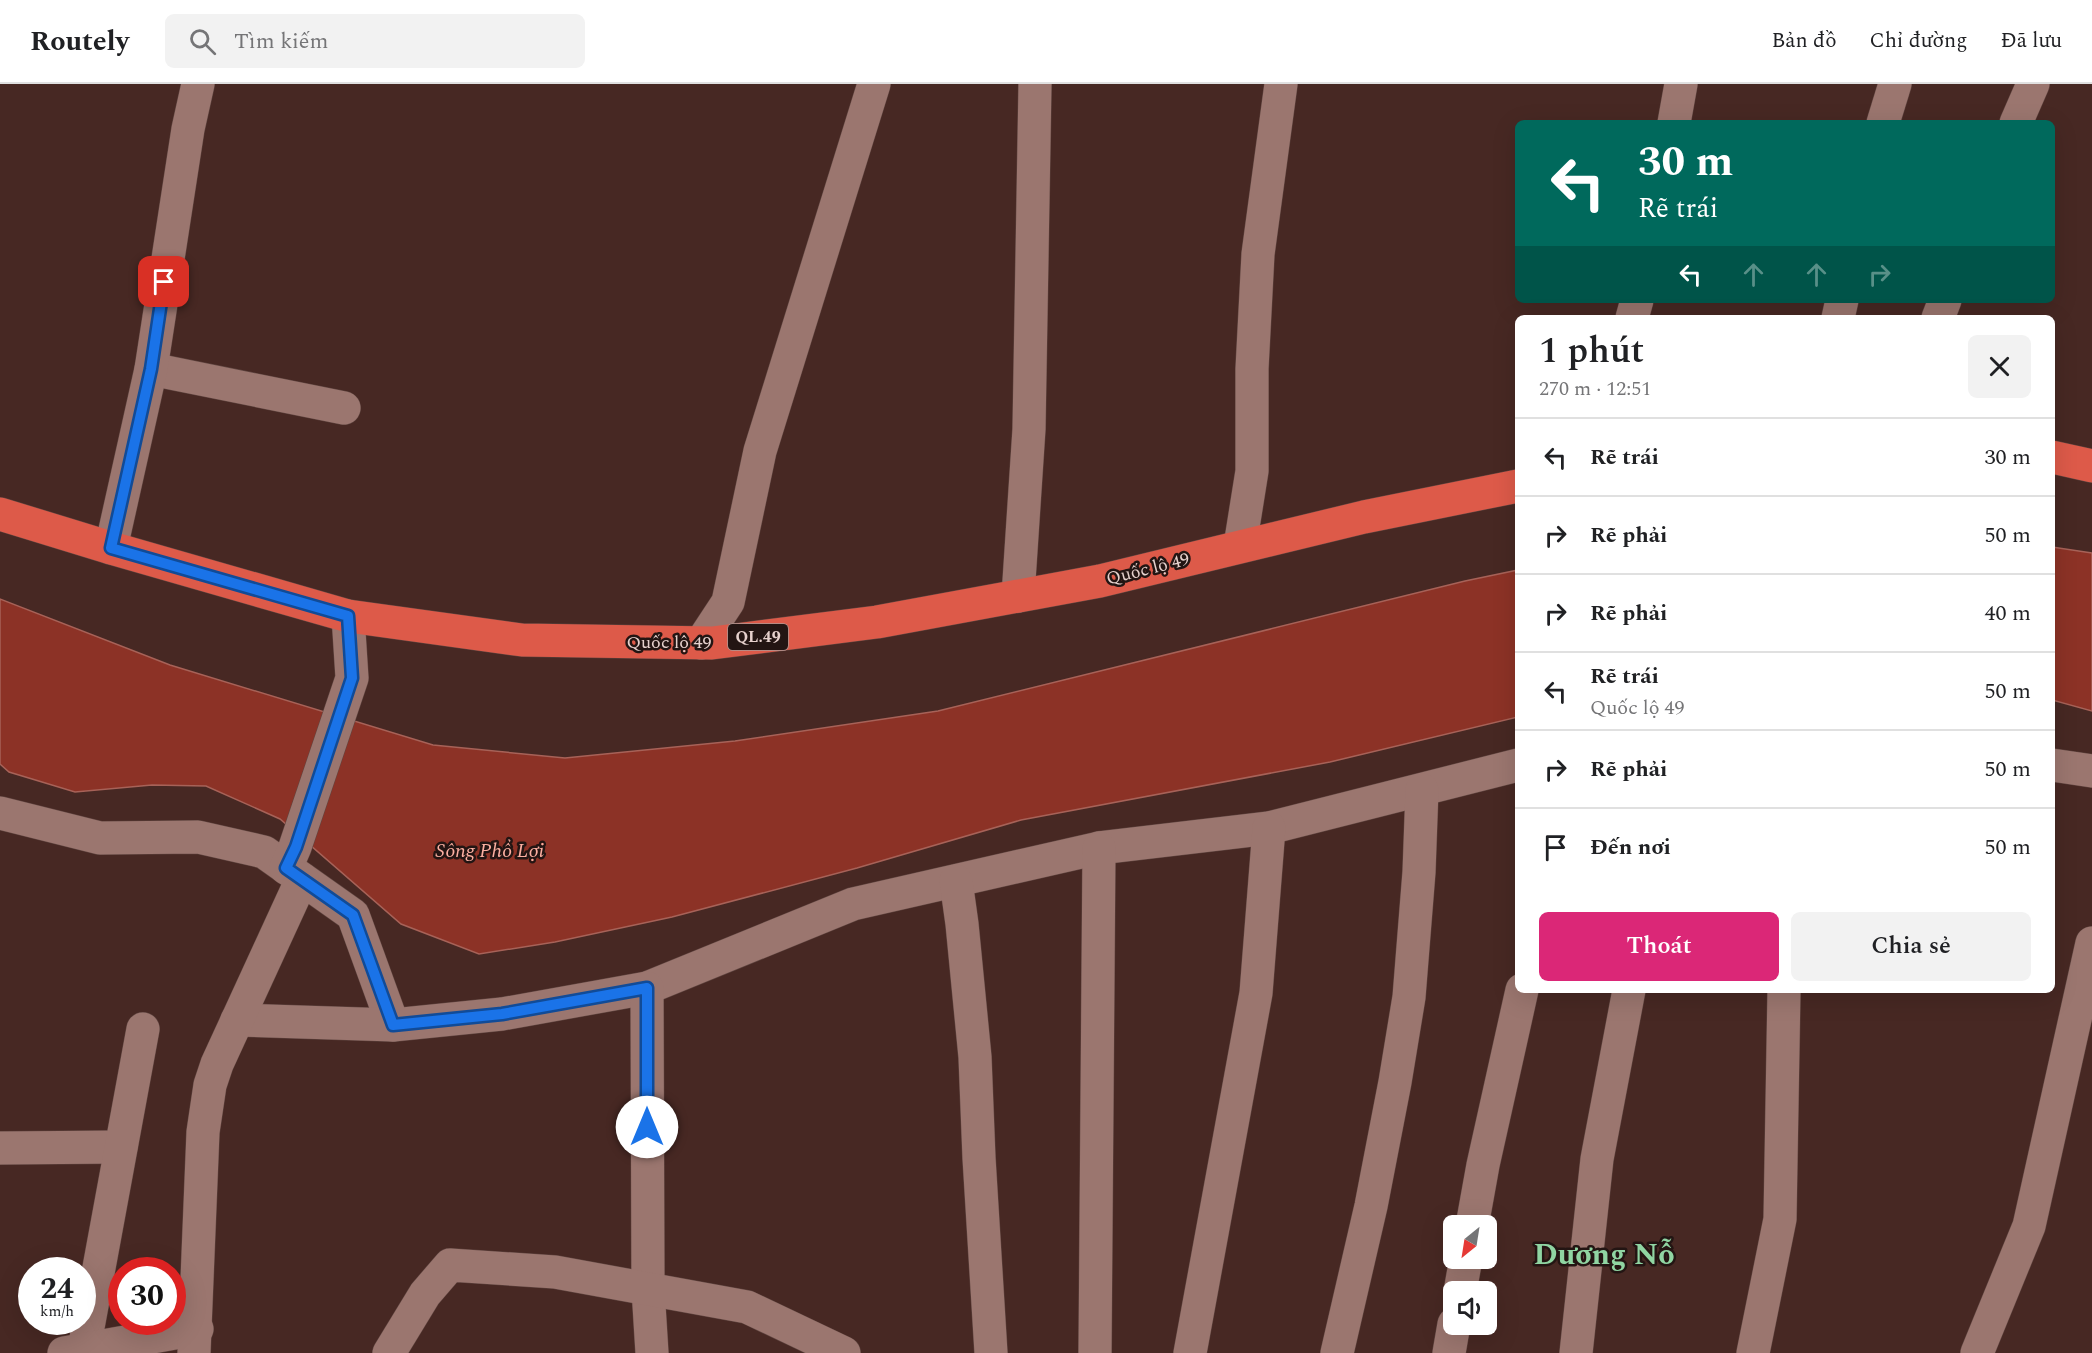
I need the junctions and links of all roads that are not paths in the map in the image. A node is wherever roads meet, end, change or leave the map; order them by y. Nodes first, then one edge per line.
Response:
1 (198, 84) edge
2 (874, 84) edge
3 (1035, 84) edge
4 (1281, 84) edge
5 (1681, 84) edge
6 (1895, 84) edge
7 (2033, 84) edge
8 (1675, 120) edge
9 (1884, 120) edge
10 (2017, 120) edge
11 (151, 369) junction
12 (344, 408) dead end
13 (2055, 458) edge
14 (2092, 466) edge
15 (1515, 487) edge
16 (0, 514) edge
17 (1240, 546) junction
18 (111, 548) junction
19 (1018, 596) junction
20 (348, 616) junction
21 (701, 643) junction
22 (2055, 765) edge
23 (1515, 766) edge
24 (2092, 771) edge
25 (1422, 789) junction
26 (0, 813) edge
27 (1269, 828) junction
28 (1100, 848) junction
29 (295, 864) junction
30 (956, 881) junction
31 (2092, 943) edge
32 (647, 988) junction
33 (1521, 993) edge
34 (1628, 993) edge
35 (1784, 993) edge
36 (2084, 1012) edge
37 (237, 1020) junction
38 (393, 1025) junction
39 (142, 1029) dead end
40 (121, 1147) junction
41 (0, 1148) edge
42 (1474, 1215) edge
43 (648, 1289) junction
44 (1452, 1335) edge
45 (196, 1341) edge
46 (74, 1351) edge
47 (389, 1353) edge
48 (652, 1353) edge
49 (844, 1353) edge
50 (991, 1353) edge
51 (1095, 1353) edge
52 (1190, 1353) edge
53 (1337, 1353) edge
54 (1449, 1353) edge
55 (1576, 1353) edge
56 (1753, 1353) edge
57 (1977, 1353) edge

1 - 11 street
2 - 21 street
3 - 19 street
4 - 17 street
5 - 8 street
6 - 9 street
7 - 10 street
11 - 12 street
11 - 18 street
13 - 14 highway
15 - 17 highway, Quốc lộ 49 / QL.49
16 - 18 highway, Quốc lộ 49 / QL.49
17 - 19 highway, Quốc lộ 49 / QL.49
18 - 20 highway, Quốc lộ 49 / QL.49
19 - 21 highway, Quốc lộ 49 / QL.49
20 - 21 highway, Quốc lộ 49 / QL.49
20 - 29 street
22 - 24 street
23 - 25 street
25 - 27 street
25 - 53 street
26 - 29 street
27 - 28 street
27 - 52 street
28 - 30 street
28 - 51 street
29 - 37 street
29 - 38 street
30 - 32 street
30 - 50 street
31 - 36 street
32 - 38 street
32 - 43 street
33 - 42 street
34 - 55 street
35 - 56 street
36 - 57 street
37 - 38 street
37 - 45 street
39 - 40 street
40 - 41 street
40 - 46 street
43 - 47 street
43 - 48 street
43 - 49 street
44 - 54 street
45 - 46 street

